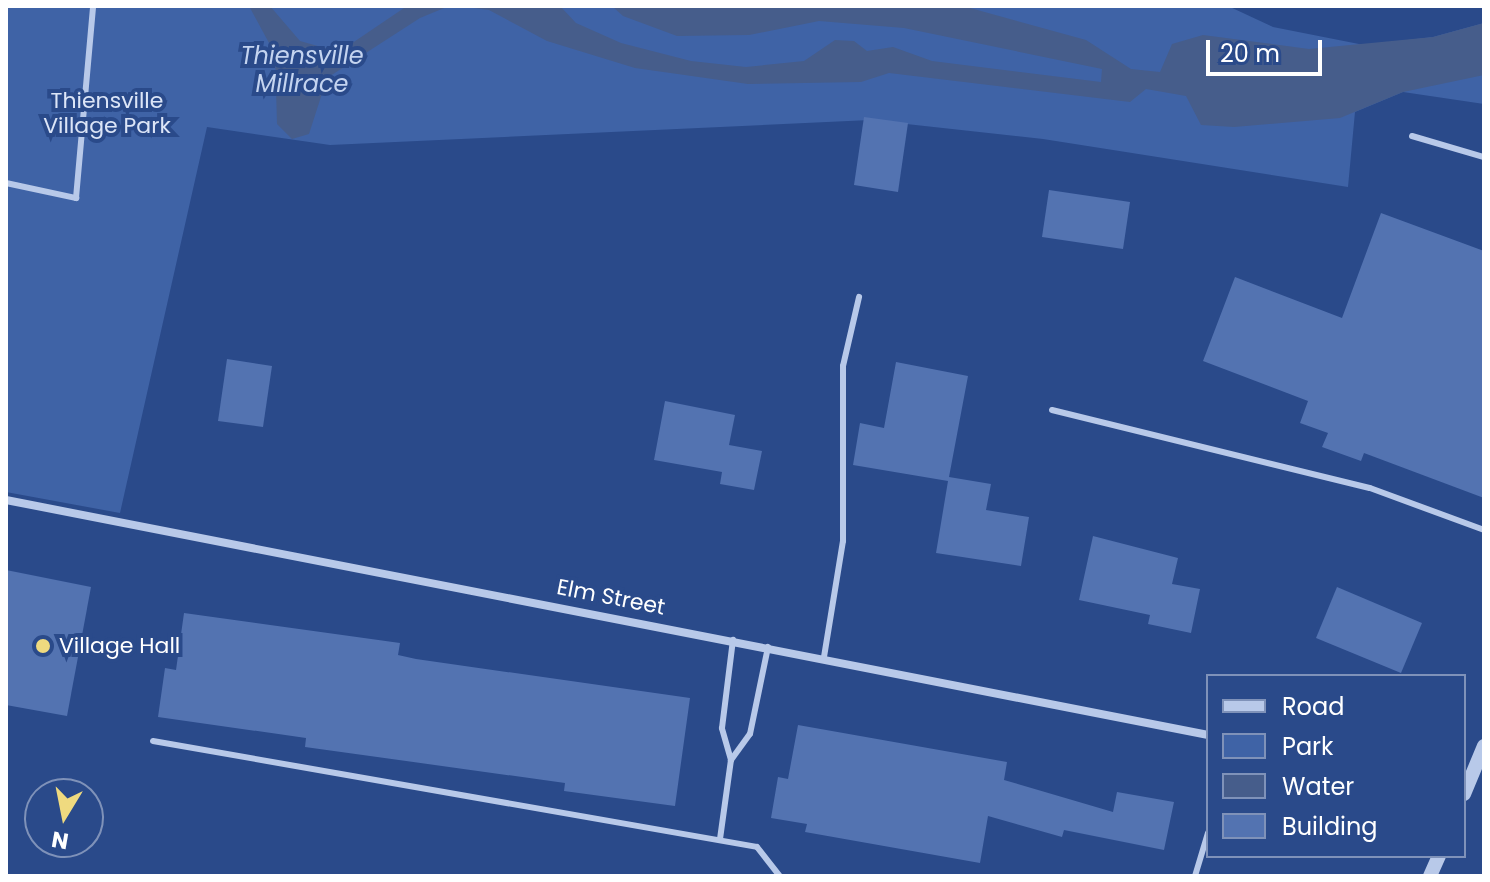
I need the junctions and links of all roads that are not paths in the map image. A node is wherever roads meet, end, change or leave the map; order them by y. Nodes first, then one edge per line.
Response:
1 (93, 6) edge
2 (1412, 136) dead end
3 (1484, 157) edge
4 (6, 183) edge
5 (859, 297) dead end
6 (1052, 410) dead end
7 (6, 500) edge
8 (1484, 530) edge
9 (733, 640) junction
10 (768, 646) junction
11 (824, 657) junction
12 (1206, 735) edge
13 (153, 741) dead end
14 (1484, 746) edge
15 (731, 760) junction
16 (1466, 785) edge
17 (720, 839) junction
18 (1206, 840) edge
19 (780, 876) edge
20 (1195, 876) edge

1 - 4 lane
2 - 3 lane
5 - 11 lane
6 - 8 lane
7 - 9 street, Elm Street
9 - 10 street, Elm Street
9 - 15 lane
10 - 11 street, Elm Street
10 - 15 lane
11 - 12 street, Elm Street
13 - 17 lane
14 - 16 street
15 - 17 lane
17 - 19 lane
18 - 20 lane

